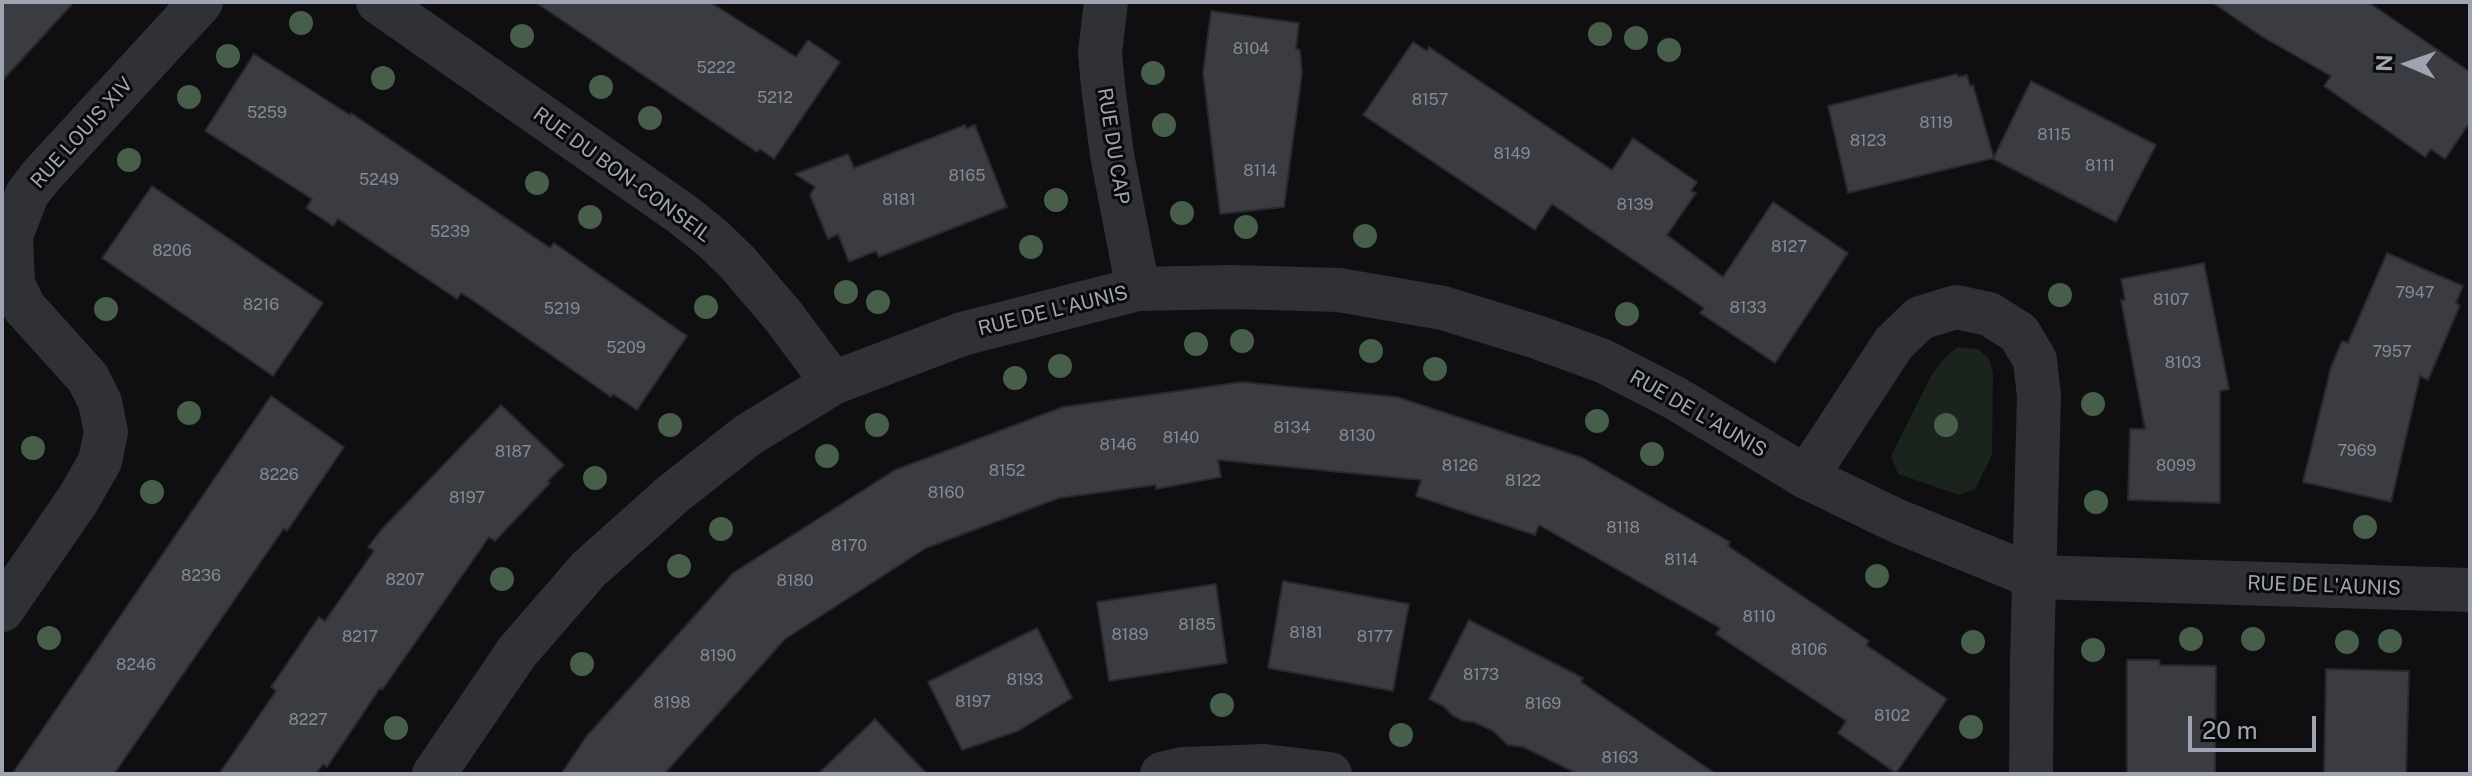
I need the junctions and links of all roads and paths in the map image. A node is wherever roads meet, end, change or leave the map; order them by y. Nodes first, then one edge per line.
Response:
1 (201, 2) edge
2 (378, 2) edge
3 (1106, 2) edge
4 (1138, 289) junction
5 (833, 383) junction
6 (1806, 477) junction
7 (2035, 577) junction
8 (2470, 590) edge
9 (2, 610) edge
10 (434, 774) edge
11 (1162, 774) edge
12 (1330, 774) edge
13 (2031, 774) edge

1 - 9 street, RUE LOUIS XIV
2 - 5 street, RUE DU BON-CONSEIL
3 - 4 street, RUE DU CAP
4 - 5 street, RUE DE L'AUNIS
4 - 6 street, RUE DE L'AUNIS
5 - 10 street, RUE DE L'AUNIS
6 - 7 street, RUE DE L'AUNIS
6 - 7 street
7 - 8 street, RUE DE L'AUNIS
7 - 13 street
11 - 12 street

